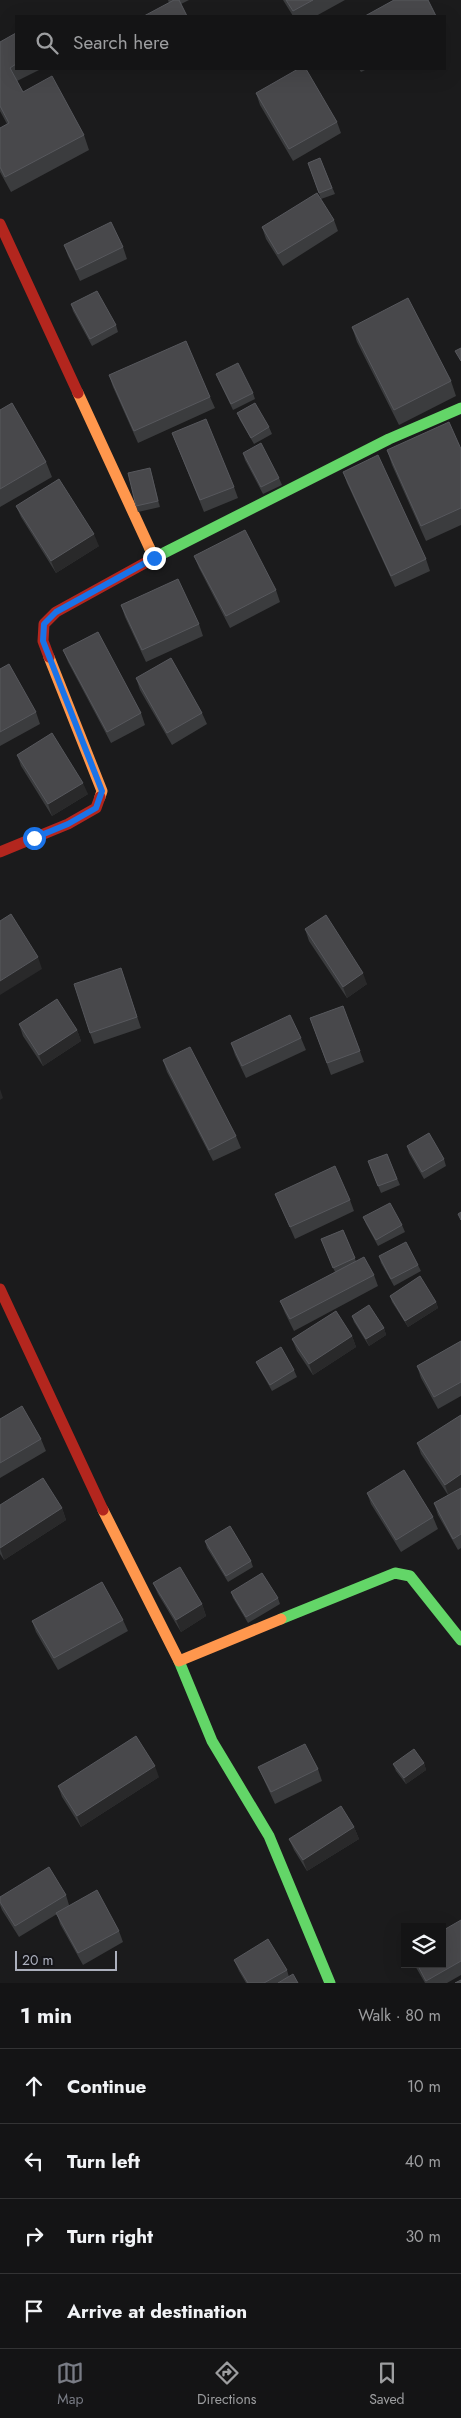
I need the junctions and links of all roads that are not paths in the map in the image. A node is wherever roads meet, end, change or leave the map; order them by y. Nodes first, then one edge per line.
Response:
1 (0, 224) edge
2 (461, 408) edge
3 (154, 558) junction
4 (0, 852) edge
5 (0, 1289) edge
6 (461, 1640) edge
7 (179, 1661) junction
8 (330, 1983) edge

1 - 3 street
2 - 3 street
3 - 4 street
5 - 7 street
6 - 7 street
7 - 8 street

